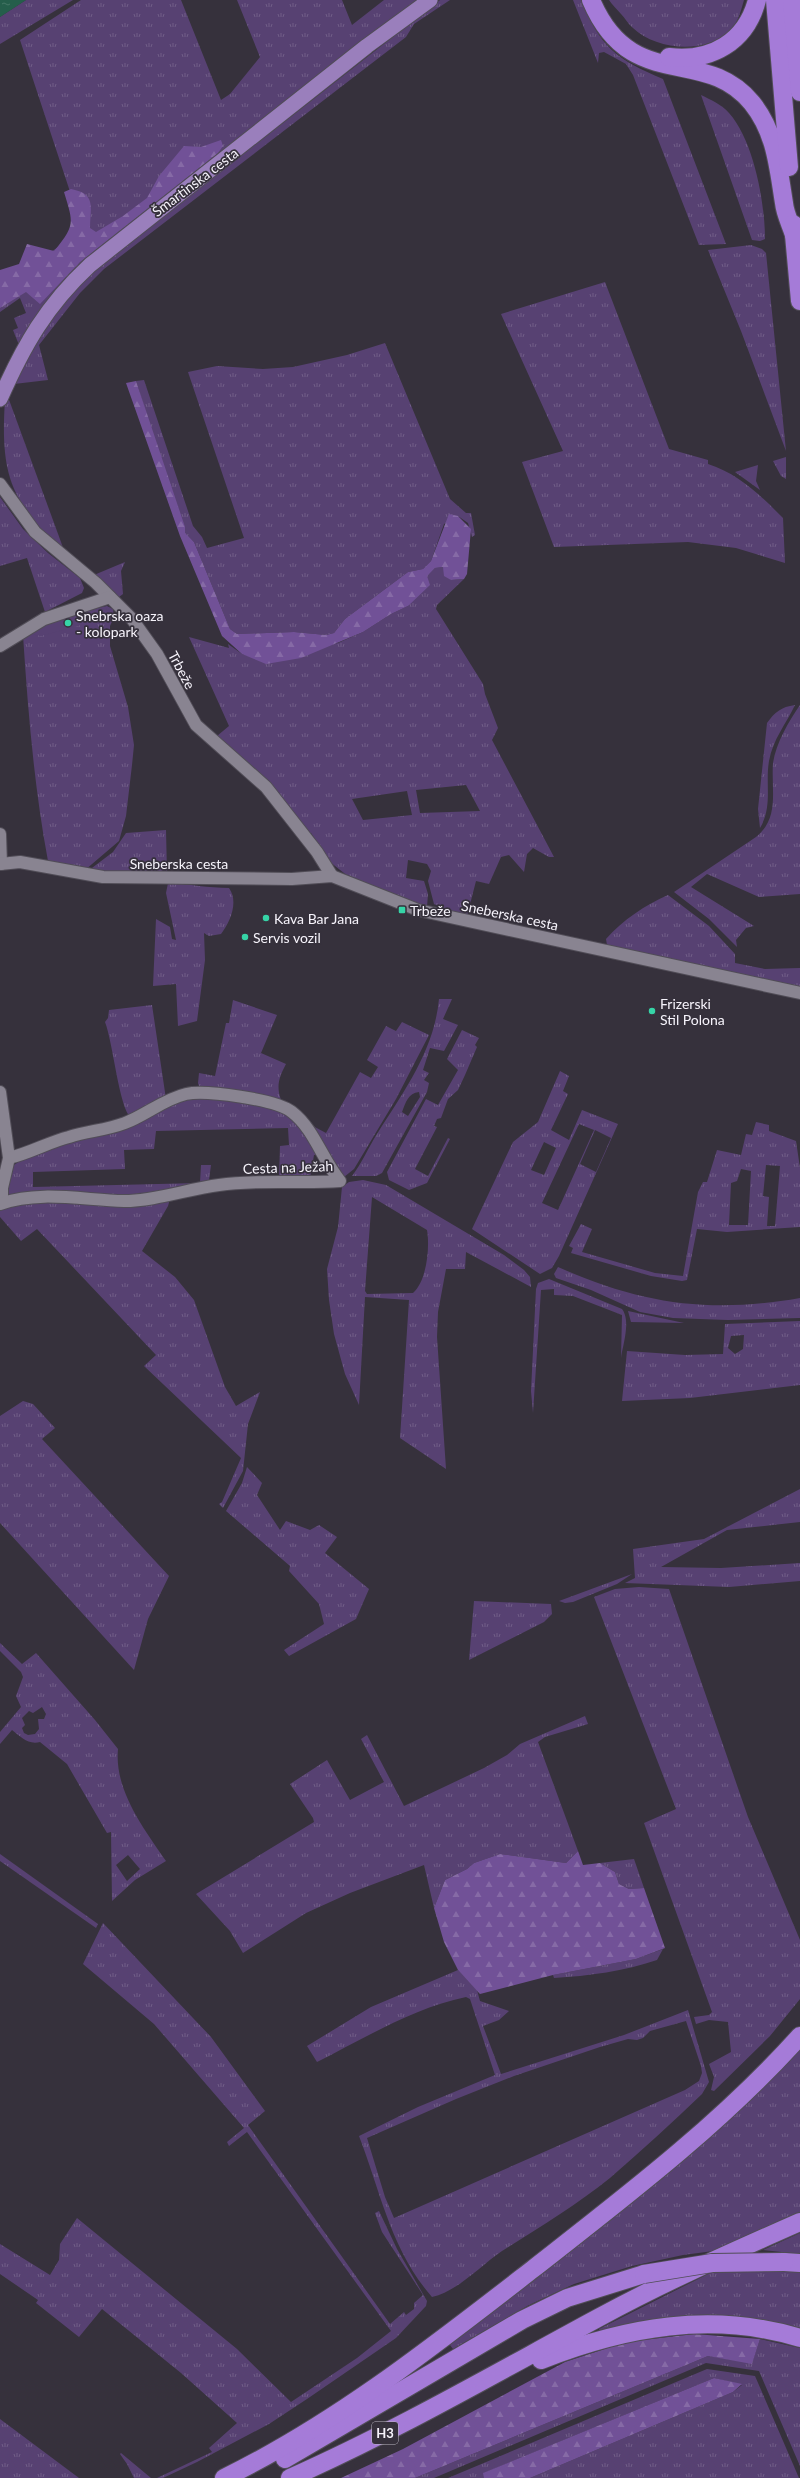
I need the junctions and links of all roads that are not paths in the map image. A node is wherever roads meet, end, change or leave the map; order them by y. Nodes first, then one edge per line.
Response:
1 (430, 0) edge
2 (591, 0) edge
3 (602, 0) edge
4 (757, 0) edge
5 (775, 0) edge
6 (792, 0) edge
7 (800, 92) edge
8 (794, 235) junction
9 (800, 302) edge
10 (0, 399) edge
11 (0, 484) edge
12 (110, 597) junction
13 (0, 646) edge
14 (0, 834) edge
15 (1, 864) edge
16 (332, 876) junction
17 (800, 993) edge
18 (0, 1092) edge
19 (10, 1158) junction
20 (1, 1204) edge
21 (800, 2036) edge
22 (800, 2222) edge
23 (792, 2263) edge
24 (800, 2338) edge
25 (479, 2384) junction
26 (224, 2478) edge
27 (247, 2478) edge
28 (290, 2478) edge

1 - 10 main road, Šmartinska cesta
2 - 8 highway
3 - 4 highway
5 - 8 highway
6 - 7 highway
8 - 9 highway
11 - 12 street, Trbeže
12 - 13 street
12 - 16 street, Trbeže
14 - 15 street
15 - 16 street, Sneberska cesta
16 - 17 street, Sneberska cesta
18 - 19 street
19 - 20 street
19 - 20 street, Cesta na Ježah
21 - 26 highway
22 - 25 highway
23 - 27 highway, bridge
24 - 25 highway
25 - 28 highway, H3

